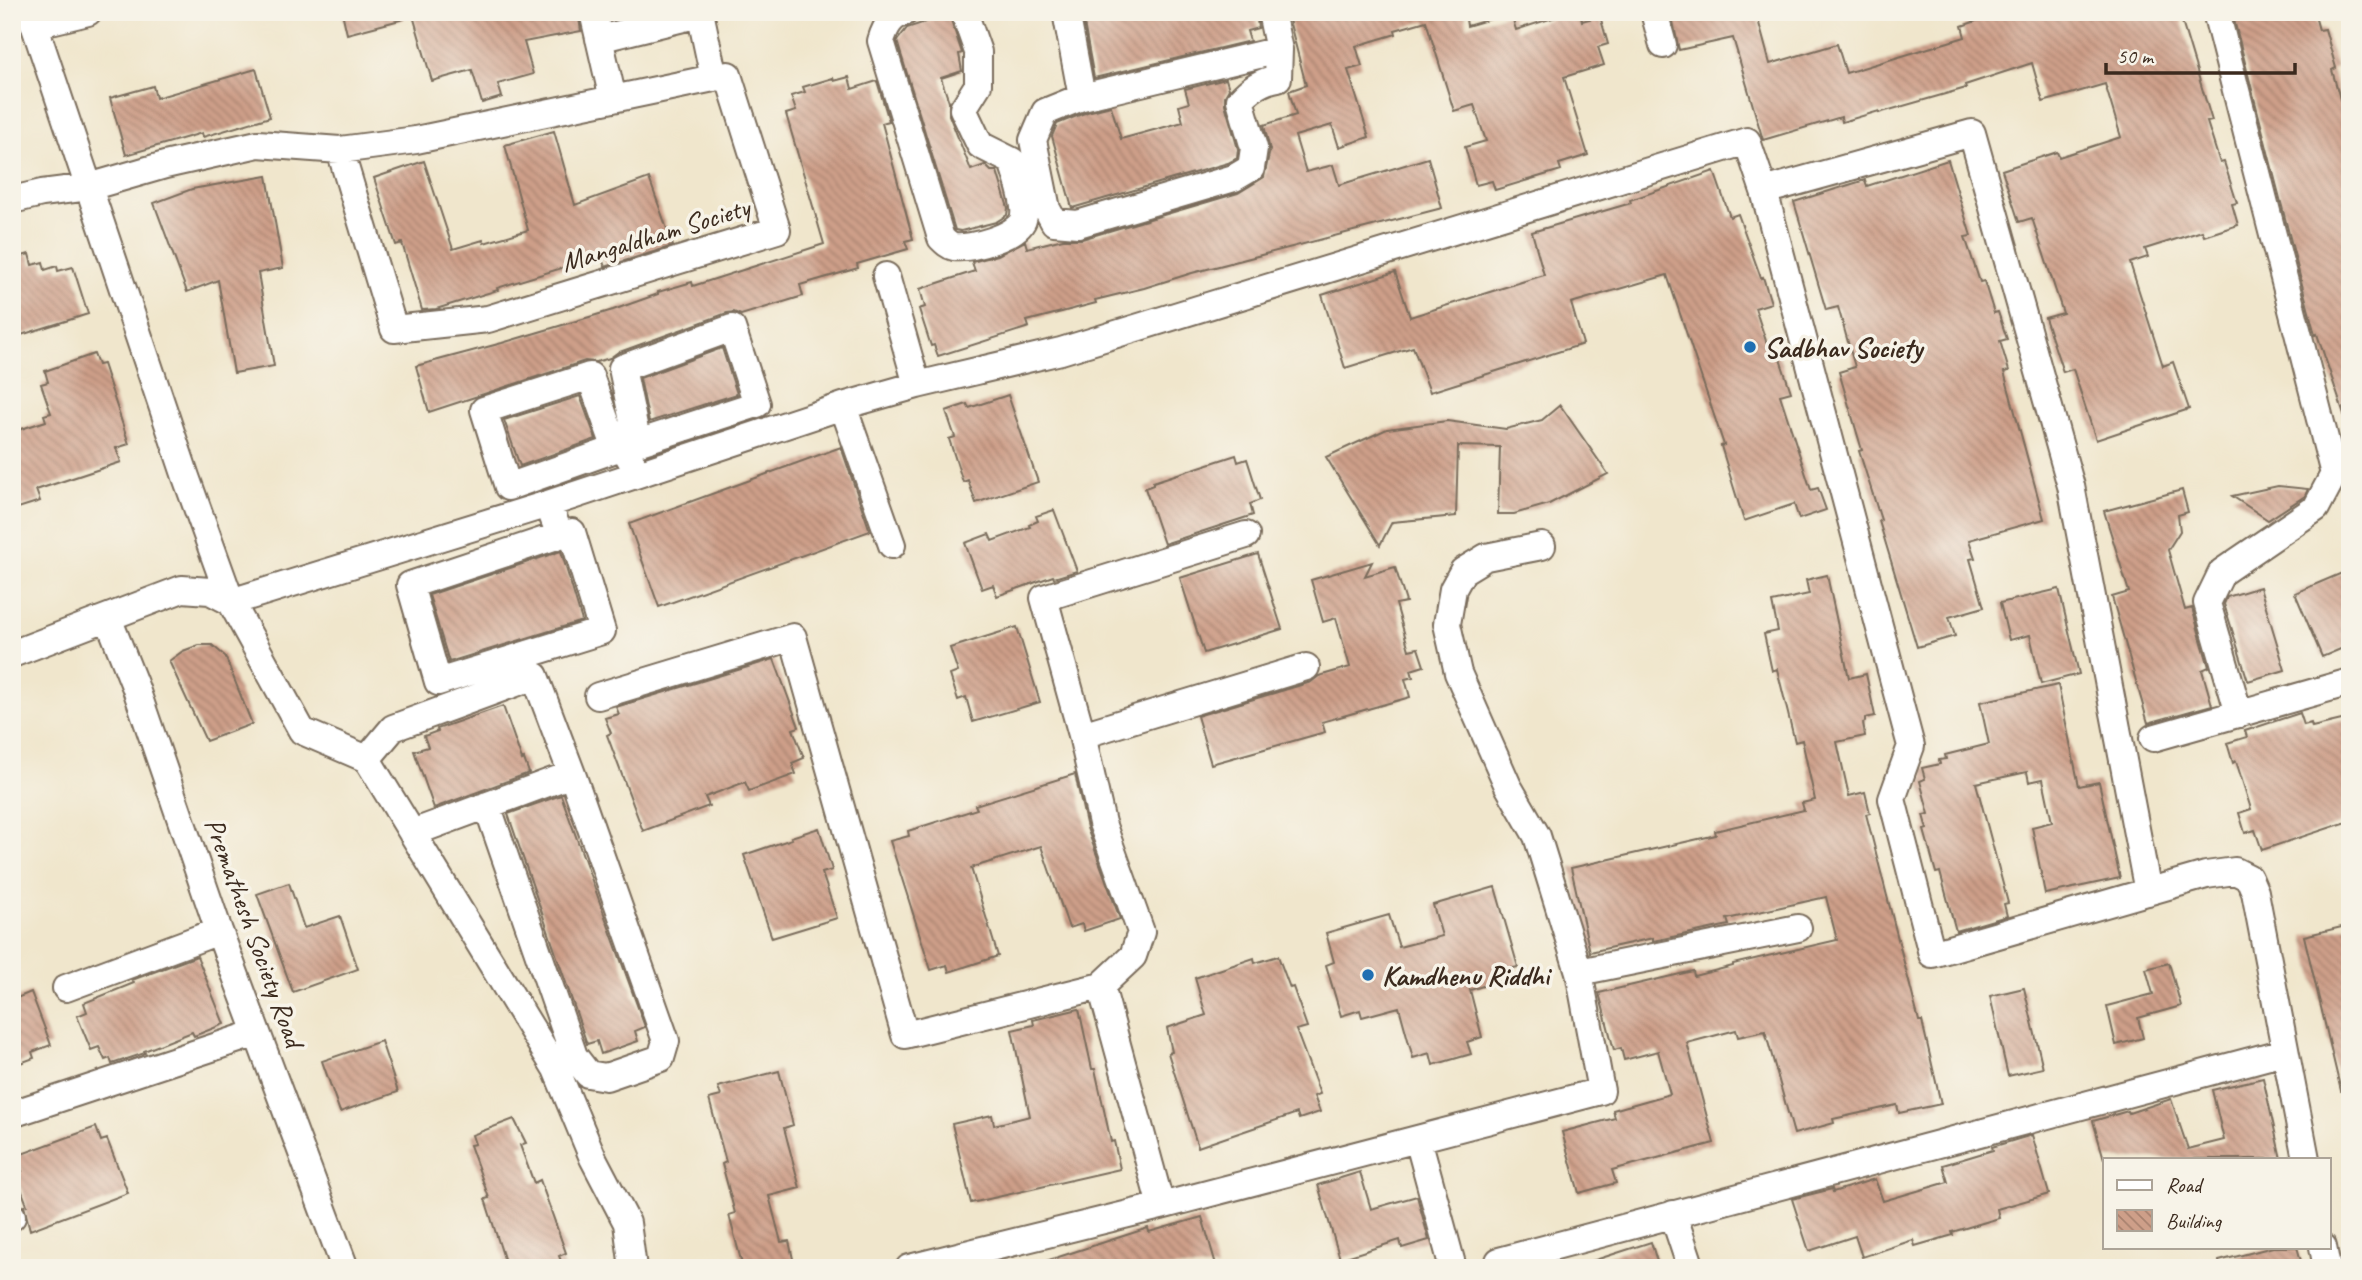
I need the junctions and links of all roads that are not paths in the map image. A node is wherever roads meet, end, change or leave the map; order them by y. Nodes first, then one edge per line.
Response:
1 (88, 12) edge
2 (593, 12) edge
3 (905, 12) edge
4 (964, 12) edge
5 (1066, 12) edge
6 (1271, 12) edge
7 (1654, 12) edge
8 (2216, 12) edge
9 (700, 13) edge
10 (32, 19) edge
11 (599, 39) junction
12 (1663, 45) dead end
13 (1279, 50) junction
14 (714, 78) junction
15 (1082, 97) junction
16 (613, 99) junction
17 (340, 150) junction
18 (89, 187) junction
19 (1763, 191) junction
20 (12, 201) edge
21 (886, 276) dead end
22 (917, 385) junction
23 (843, 406) junction
24 (629, 455) junction
25 (548, 504) junction
26 (559, 535) junction
27 (1246, 535) dead end
28 (892, 545) dead end
29 (1542, 546) dead end
30 (231, 602) junction
31 (108, 618) junction
32 (12, 654) edge
33 (1306, 667) dead end
34 (2350, 682) edge
35 (598, 696) dead end
36 (2239, 714) junction
37 (1082, 735) junction
38 (2153, 738) dead end
39 (367, 759) junction
40 (572, 774) junction
41 (488, 805) junction
42 (412, 833) junction
43 (2148, 892) junction
44 (1798, 928) dead end
45 (219, 931) junction
46 (1580, 972) junction
47 (1101, 986) junction
48 (66, 988) dead end
49 (257, 1033) junction
50 (2284, 1052) junction
51 (12, 1114) edge
52 (1418, 1139) junction
53 (2306, 1158) edge
54 (1161, 1206) junction
55 (1673, 1214) junction
56 (2323, 1248) edge
57 (1499, 1261) dead end
58 (345, 1268) edge
59 (634, 1268) edge
60 (909, 1268) edge
61 (1453, 1268) edge
62 (1691, 1268) edge
63 (2327, 1268) edge

1 - 10 street
2 - 11 street
3 - 4 street
5 - 15 street
6 - 13 street
7 - 12 street
8 - 36 street
9 - 11 street
9 - 14 street
10 - 18 street
11 - 16 street
13 - 15 street
13 - 15 street
14 - 16 street
14 - 17 street, Mangaldham Society
16 - 17 street
17 - 18 street
18 - 20 street
18 - 30 street
19 - 22 street
19 - 43 street
19 - 43 street
21 - 22 street
22 - 23 street
23 - 24 street
23 - 28 street
24 - 24 street
24 - 24 street
24 - 25 street
25 - 26 street
25 - 30 street
26 - 26 street
27 - 37 street
29 - 46 street
30 - 31 street
30 - 39 street
31 - 32 street
31 - 45 street, Premathesh Society Road
33 - 37 street
34 - 36 street
35 - 47 street
36 - 38 street
37 - 47 street
39 - 40 street
39 - 42 street
40 - 41 street
40 - 41 street
41 - 42 street
42 - 59 street
43 - 50 street
44 - 46 street
45 - 48 street
45 - 49 street, Premathesh Society Road
46 - 52 street
47 - 54 street
49 - 51 street
49 - 58 street, Premathesh Society Road
50 - 53 street
50 - 55 street
52 - 54 street
52 - 61 street
54 - 60 street
55 - 57 street
55 - 62 street
56 - 63 street

